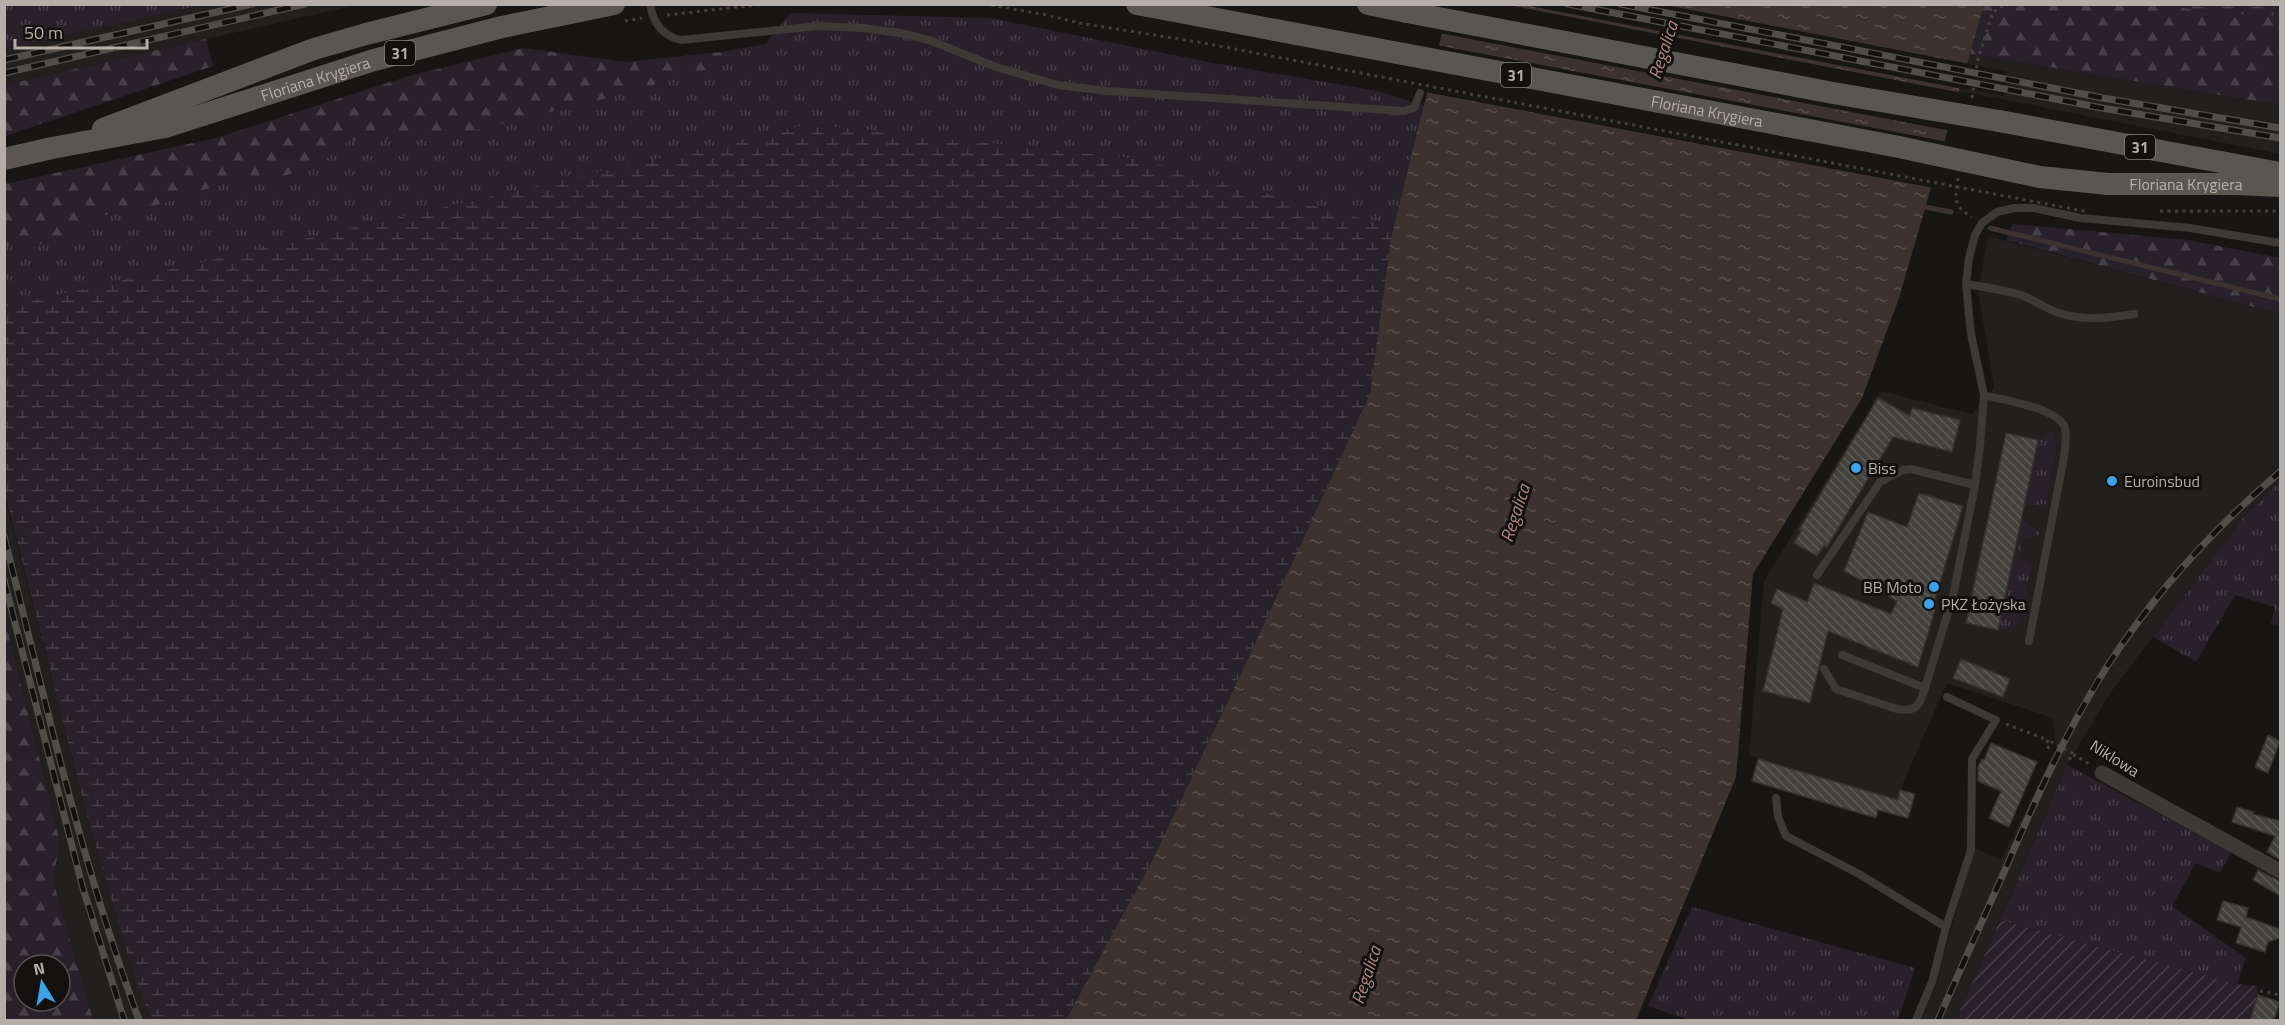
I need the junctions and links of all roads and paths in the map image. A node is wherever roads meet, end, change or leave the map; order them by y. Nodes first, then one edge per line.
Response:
1 (486, 4) edge
2 (650, 4) edge
3 (766, 4) edge
4 (984, 4) edge
5 (1137, 4) edge
6 (1368, 4) edge
7 (2006, 4) edge
8 (1993, 12) dead end
9 (616, 13) edge
10 (652, 17) junction
11 (1420, 93) dead end
12 (52, 148) junction
13 (4, 159) edge
14 (2280, 173) edge
15 (2280, 186) edge
16 (2154, 211) dead end
17 (2280, 211) edge
18 (2096, 212) dead end
19 (2280, 243) edge
20 (1966, 284) junction
21 (2134, 314) dead end
22 (1984, 395) junction
23 (1975, 485) junction
24 (1817, 575) dead end
25 (2029, 641) dead end
26 (1842, 656) dead end
27 (1824, 669) dead end
28 (1925, 688) junction
29 (1947, 697) dead end
30 (1996, 720) junction
31 (2102, 773) joint
32 (1776, 798) dead end
33 (2280, 871) edge
34 (1946, 927) junction
35 (2260, 991) dead end
36 (2280, 995) edge
37 (1916, 1020) edge

1 - 12 main road, Floriana Krygiera / 31
2 - 10 lane
3 - 10 path
4 - 18 path, bridge
5 - 15 main road, Floriana Krygiera / 31, bridge
6 - 14 main road, Floriana Krygiera / 31, bridge
7 - 8 path
9 - 10 path
9 - 12 main road, Floriana Krygiera / 31
10 - 11 lane
12 - 13 main road, Floriana Krygiera / 31
16 - 17 path
19 - 20 lane
20 - 21 lane
20 - 22 lane
22 - 23 lane
22 - 25 lane
23 - 24 lane
23 - 28 lane
26 - 28 lane
27 - 28 lane
29 - 30 lane
30 - 31 path, Niklowa
30 - 34 lane
31 - 33 street, Niklowa
32 - 34 lane
34 - 37 lane
35 - 36 path

